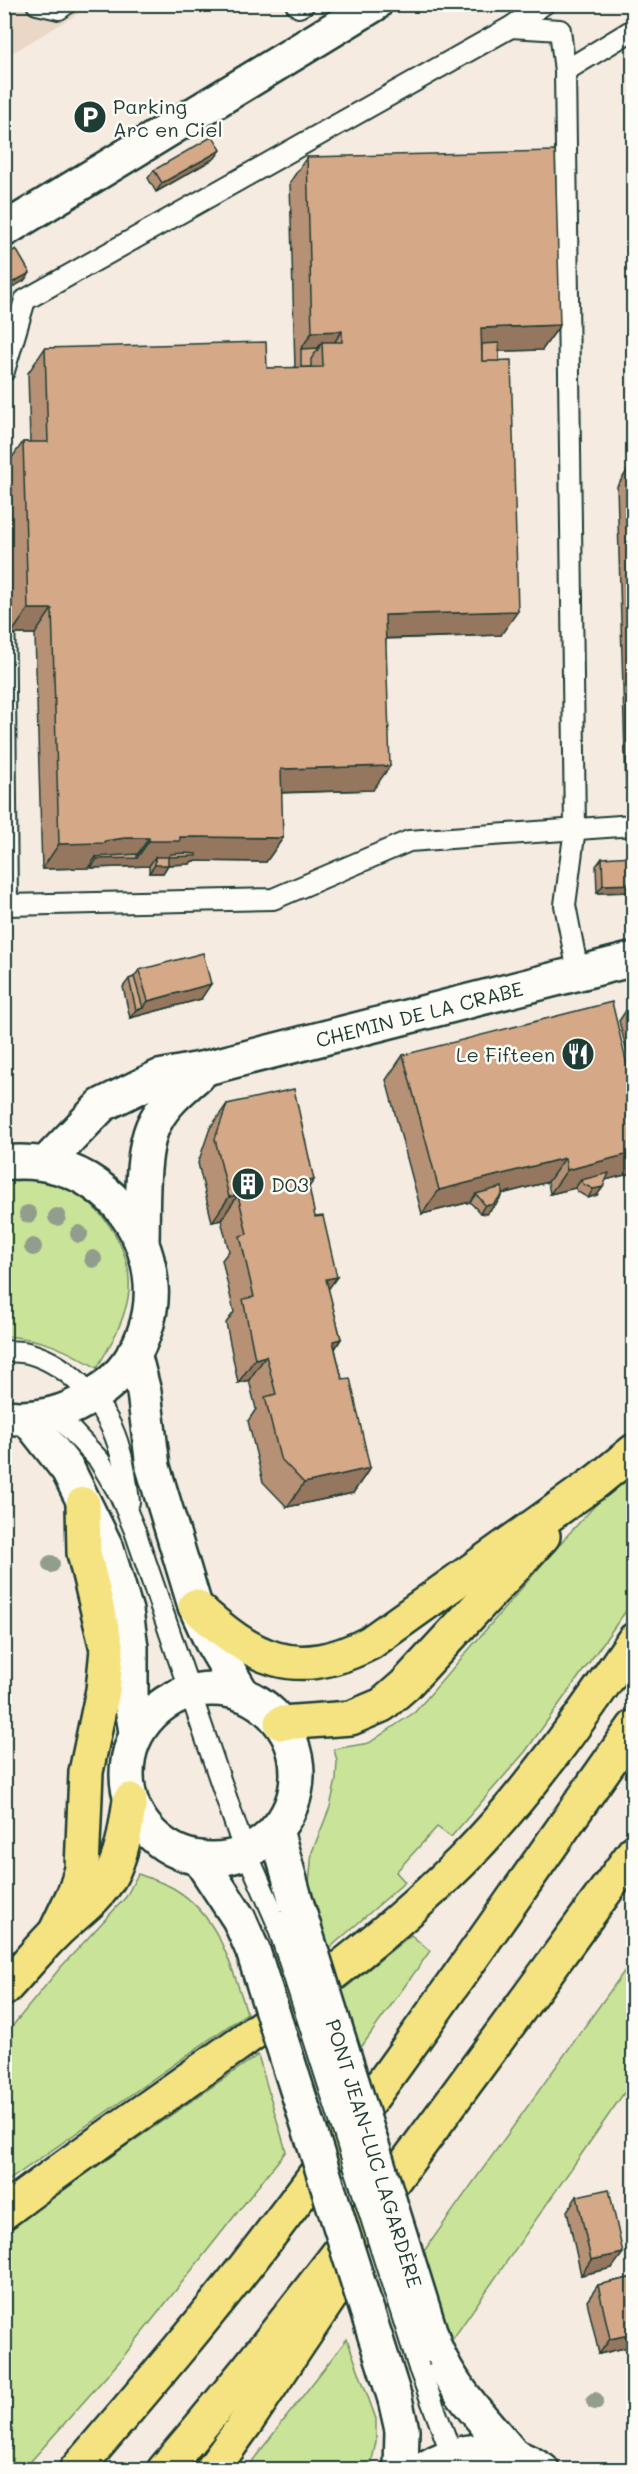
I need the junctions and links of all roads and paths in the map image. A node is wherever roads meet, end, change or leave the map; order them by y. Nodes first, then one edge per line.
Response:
1 (38, 4) edge
2 (66, 4) edge
3 (296, 4) edge
4 (304, 4) edge
5 (375, 4) edge
6 (544, 4) edge
7 (511, 27) junction
8 (633, 29) edge
9 (565, 71) junction
10 (4, 230) edge
11 (4, 371) edge
12 (4, 584) edge
13 (633, 825) edge
14 (575, 828) junction
15 (633, 958) edge
16 (578, 972) junction
17 (206, 1068) junction
18 (4, 1163) edge
19 (46, 1163) junction
20 (142, 1242) junction
21 (4, 1351) edge
22 (134, 1353) junction
23 (94, 1396) junction
24 (29, 1416) edge
25 (633, 1451) edge
26 (597, 1481) junction
27 (83, 1504) junction
28 (135, 1531) junction
29 (195, 1606) junction
30 (633, 1640) edge
31 (189, 1691) junction
32 (242, 1693) junction
33 (281, 1723) junction
34 (633, 1727) edge
35 (136, 1732) junction
36 (130, 1800) junction
37 (276, 1830) junction
38 (248, 1852) junction
39 (633, 1852) edge
40 (199, 1858) junction
41 (286, 1912) junction
42 (55, 1933) junction
43 (4, 1989) edge
44 (483, 2058) junction
45 (4, 2212) edge
46 (427, 2358) junction
47 (452, 2455) junction
48 (513, 2455) junction
49 (76, 2469) edge
50 (164, 2469) edge
51 (212, 2469) edge
52 (401, 2469) edge
53 (423, 2469) edge
54 (542, 2469) edge

1 - 2 lane
3 - 4 lane
5 - 10 street
6 - 7 lane
7 - 9 lane
7 - 11 lane
8 - 9 lane
9 - 14 lane
12 - 14 lane
13 - 14 lane
14 - 16 lane
15 - 16 street, CHEMIN DE LA CRABE
16 - 17 street, CHEMIN DE LA CRABE
17 - 19 street, CHEMIN DE LA CRABE
17 - 20 street, CHEMIN DE LA CRABE
18 - 19 street
19 - 20 street
20 - 22 street
21 - 23 lane
22 - 23 street
22 - 29 street
23 - 24 street
23 - 28 lane
24 - 27 street
24 - 28 lane
25 - 26 highway
26 - 29 highway
26 - 33 highway
27 - 35 street
27 - 42 highway
28 - 31 lane
29 - 32 street
30 - 45 highway
31 - 32 street
31 - 35 street
31 - 38 lane
32 - 33 street
33 - 37 street
34 - 49 highway
35 - 36 street
36 - 40 street
36 - 42 highway
37 - 38 street
37 - 41 street, PONT JEAN-LUC LAGARDÈRE
38 - 40 street
38 - 41 lane
39 - 44 highway
40 - 52 street, bridge
41 - 46 street, PONT JEAN-LUC LAGARDÈRE, bridge
42 - 43 highway
44 - 50 highway
44 - 51 highway
46 - 47 lane
46 - 48 street, PONT JEAN-LUC LAGARDÈRE
47 - 48 street
47 - 53 street
48 - 54 street

